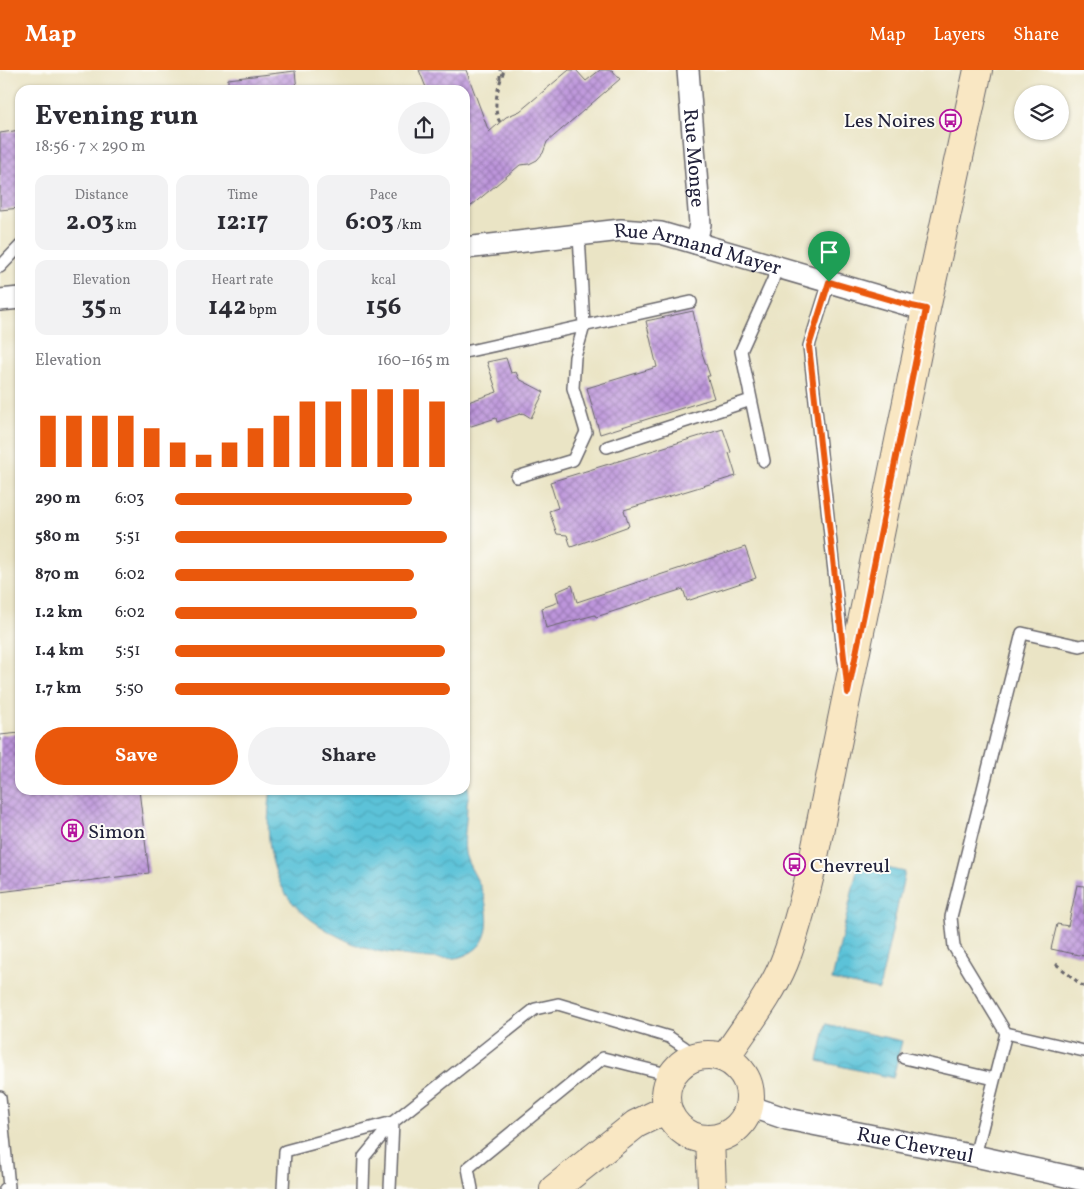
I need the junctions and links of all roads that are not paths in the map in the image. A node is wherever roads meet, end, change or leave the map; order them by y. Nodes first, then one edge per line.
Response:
1 (688, 70) edge
2 (978, 70) edge
3 (579, 235) junction
4 (696, 243) junction
5 (470, 247) edge
6 (15, 251) edge
7 (776, 266) junction
8 (0, 267) edge
9 (829, 282) junction
10 (691, 302) dead end
11 (926, 309) junction
12 (584, 326) junction
13 (470, 351) edge
14 (751, 400) junction
15 (607, 447) dead end
16 (764, 461) dead end
17 (517, 477) dead end
18 (1084, 645) edge
19 (848, 693) junction
20 (1006, 1033) junction
21 (1084, 1051) edge
22 (694, 1057) junction
23 (726, 1058) junction
24 (904, 1058) dead end
25 (671, 1075) junction
26 (994, 1079) junction
27 (0, 1097) edge
28 (749, 1106) junction
29 (667, 1109) junction
30 (393, 1122) junction
31 (710, 1139) junction
32 (975, 1156) junction
33 (1084, 1180) edge
34 (5, 1189) edge
35 (283, 1189) edge
36 (364, 1189) edge
37 (390, 1189) edge
38 (472, 1189) edge
39 (554, 1189) edge
40 (712, 1189) edge

1 - 4 street, Rue Monge
2 - 11 street
3 - 4 street, Rue Armand Mayer
3 - 5 street, Rue Armand Mayer
3 - 12 lane
4 - 7 street, Rue Armand Mayer
6 - 8 lane
7 - 9 street, Rue Armand Mayer
7 - 14 lane
9 - 11 street, Rue Armand Mayer
9 - 19 lane
10 - 12 lane
11 - 19 street
12 - 13 lane
12 - 17 lane
14 - 15 lane
14 - 16 lane
18 - 20 lane
19 - 23 street
20 - 21 lane
20 - 26 lane
22 - 23 street
22 - 25 street
22 - 30 lane
23 - 28 street
24 - 26 lane
25 - 29 street
25 - 38 lane
26 - 32 lane
27 - 34 lane
28 - 31 street
28 - 32 street, Rue Chevreul
29 - 31 street
29 - 39 street
30 - 35 lane
30 - 36 lane
30 - 37 lane
31 - 40 street
32 - 33 street, Rue Chevreul

